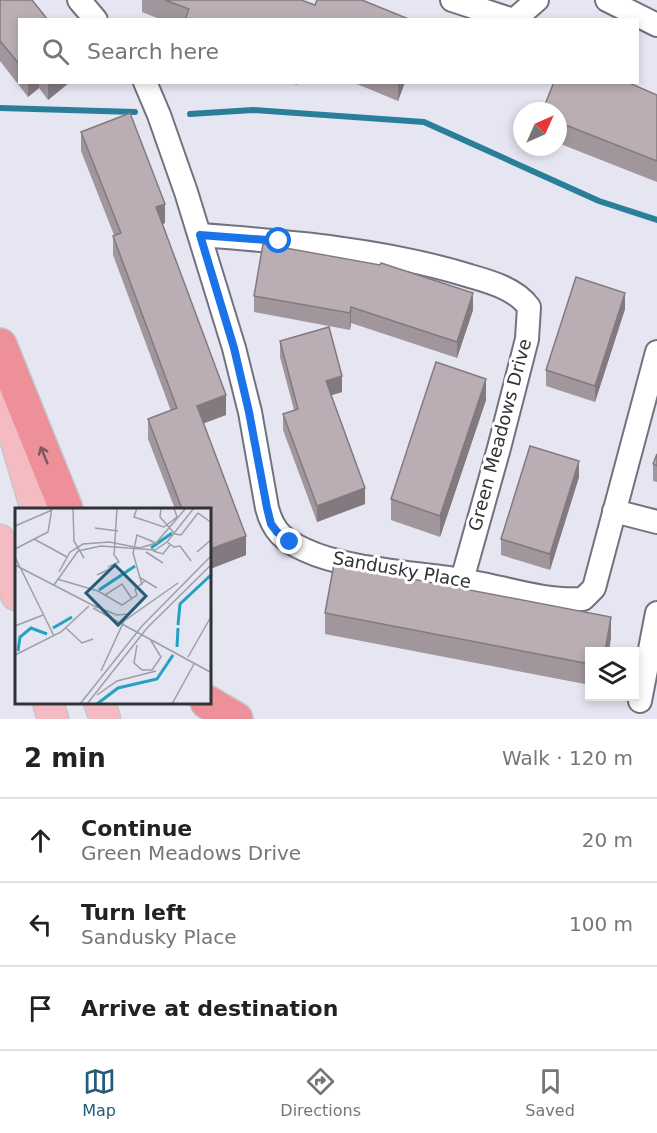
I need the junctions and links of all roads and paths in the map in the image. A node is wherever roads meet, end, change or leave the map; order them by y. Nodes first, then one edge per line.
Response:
1 (79, 0) edge
2 (452, 0) edge
3 (537, 0) edge
4 (607, 0) edge
5 (94, 18) edge
6 (508, 18) edge
7 (516, 18) edge
8 (657, 25) edge
9 (639, 28) edge
10 (146, 84) edge
11 (200, 235) junction
12 (0, 345) edge
13 (657, 352) edge
14 (0, 387) edge
15 (0, 459) edge
16 (33, 508) edge
17 (34, 508) edge
18 (66, 508) edge
19 (614, 511) junction
20 (657, 522) edge
21 (0, 540) edge
22 (462, 580) junction
23 (15, 592) edge
24 (657, 613) edge
25 (640, 701) dead end
26 (49, 704) edge
27 (100, 704) edge
28 (210, 704) edge
29 (53, 719) edge
30 (105, 719) edge
31 (236, 719) edge

1 - 5 street
2 - 6 street
3 - 7 street
4 - 8 street
8 - 9 street
10 - 11 street, Sandusky Place
11 - 22 street, Sandusky Place
11 - 22 street, Green Meadows Drive
18 -> 12 highway
13 - 19 street
14 - 17 main road
15 - 16 main road
19 - 20 street
19 - 22 street, Sandusky Place
21 - 23 main road
24 - 25 street
26 - 29 main road
27 - 30 main road
28 - 31 highway

